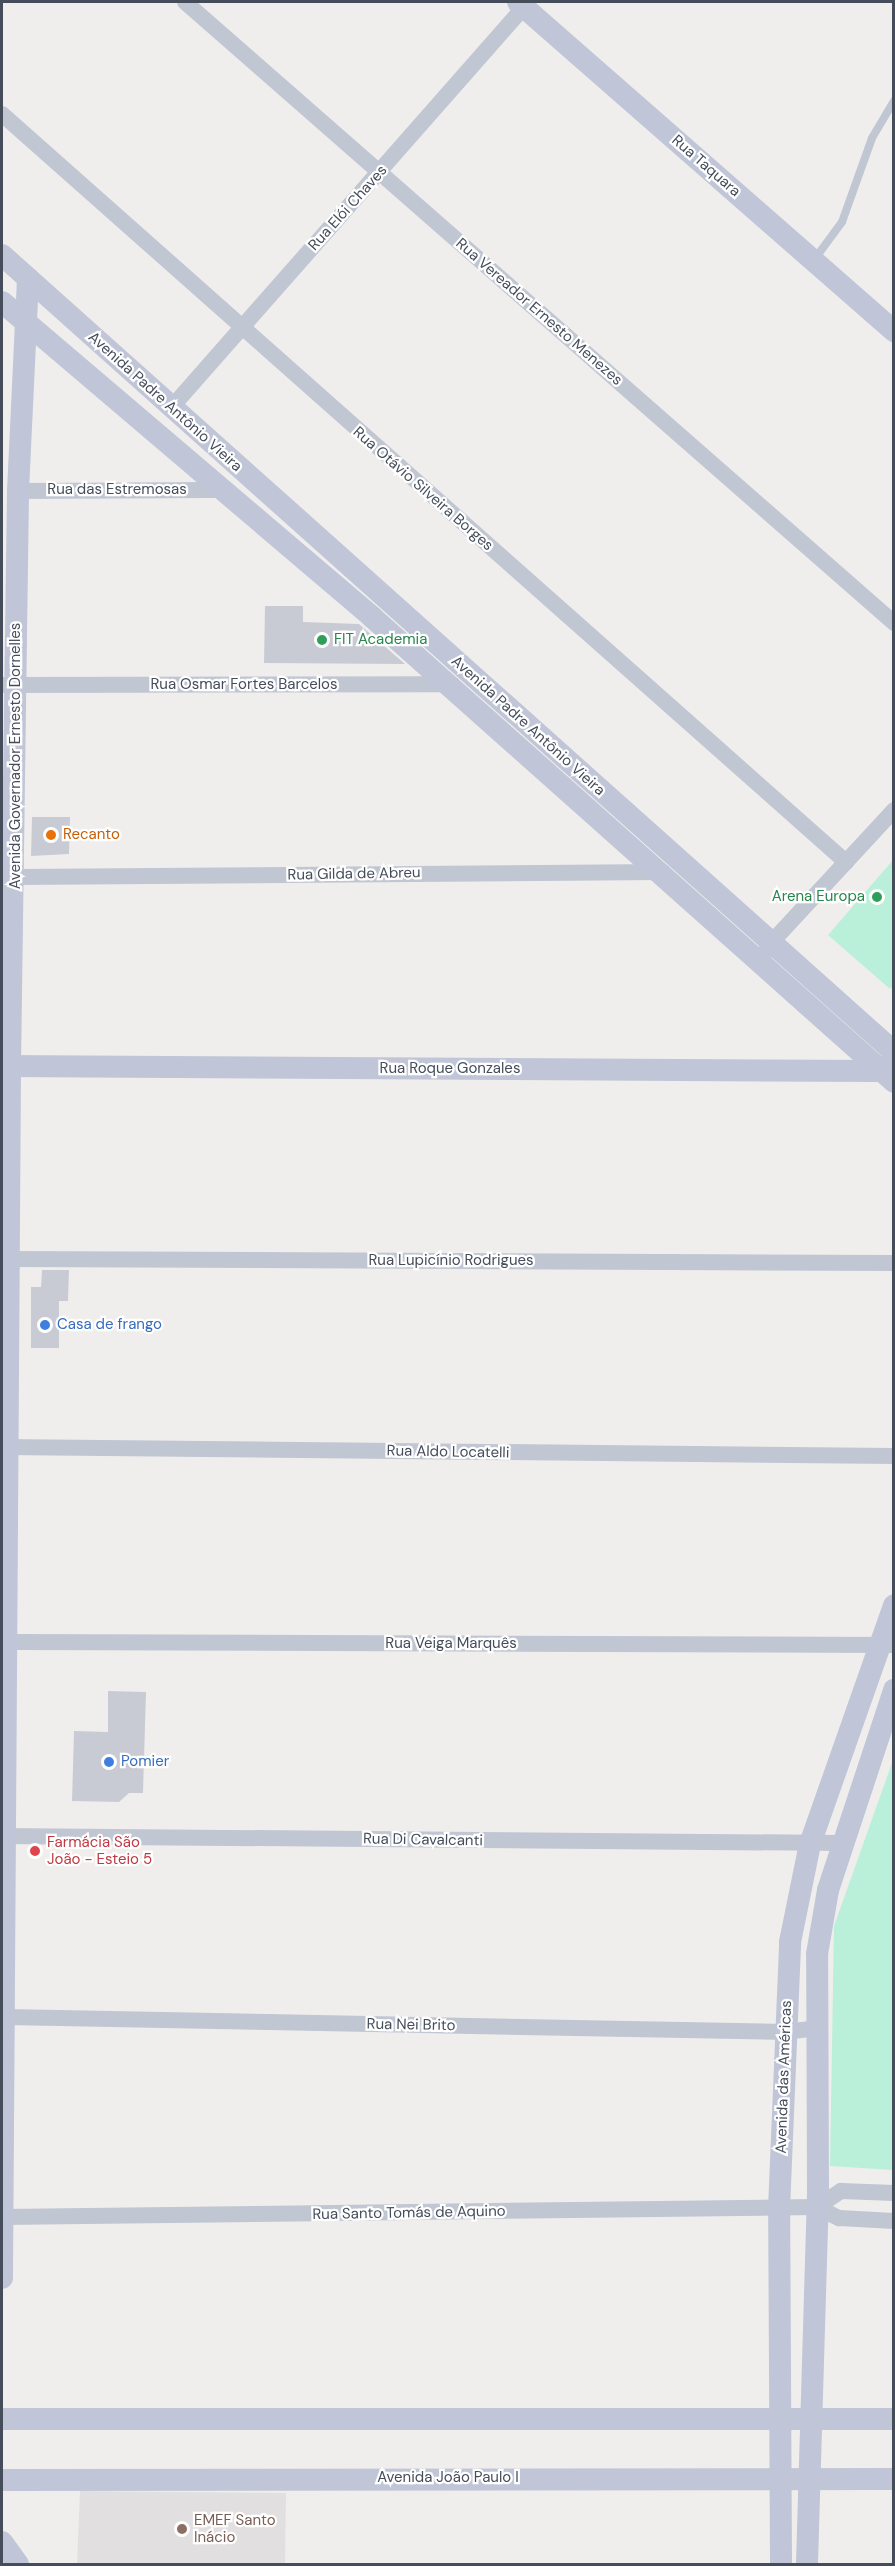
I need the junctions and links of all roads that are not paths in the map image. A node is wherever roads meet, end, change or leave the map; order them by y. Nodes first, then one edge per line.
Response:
1 (185, 2) edge
2 (521, 4) edge
3 (894, 101) edge
4 (2, 114) edge
5 (380, 172) junction
6 (2, 255) edge
7 (814, 261) junction
8 (28, 278) junction
9 (2, 302) edge
10 (24, 322) junction
11 (241, 327) junction
12 (894, 331) edge
13 (171, 408) junction
14 (216, 490) junction
15 (18, 491) junction
16 (894, 623) edge
17 (446, 683) junction
18 (9, 686) edge
19 (486, 688) junction
20 (894, 810) edge
21 (846, 862) junction
22 (657, 871) junction
23 (692, 873) junction
24 (16, 877) junction
25 (765, 954) junction
26 (894, 1052) edge
27 (6, 1066) edge
28 (889, 1070) edge
29 (9, 1258) junction
30 (894, 1263) edge
31 (5, 1447) edge
32 (894, 1456) edge
33 (894, 1605) edge
34 (9, 1642) junction
35 (886, 1645) edge
36 (894, 1690) edge
37 (5, 1836) edge
38 (844, 1843) junction
39 (810, 1844) junction
40 (5, 2017) junction
41 (817, 2028) junction
42 (785, 2032) junction
43 (894, 2193) edge
44 (818, 2207) junction
45 (779, 2209) junction
46 (2, 2217) edge
47 (894, 2221) edge
48 (2, 2278) edge
49 (783, 2418) junction
50 (814, 2418) junction
51 (2, 2419) edge
52 (894, 2419) edge
53 (783, 2476) junction
54 (807, 2478) junction
55 (894, 2479) edge
56 (2, 2480) edge
57 (2, 2542) edge
58 (18, 2565) edge
59 (780, 2565) edge
60 (807, 2565) edge

1 - 5 street, Rua Vereador Ernesto Menezes
2 - 5 street, Rua Elói Chaves
2 - 7 main road, Rua Taquara
3 - 7 lane
4 - 11 street, Rua Otávio Silveira Borges
5 - 11 street, Rua Elói Chaves
5 - 16 street, Rua Vereador Ernesto Menezes
6 - 8 main road, Avenida Padre Antônio Vieira
7 - 12 main road, Rua Taquara
8 - 10 main road, Avenida Governador Ernesto Dornelles
8 - 13 main road, Avenida Padre Antônio Vieira
9 - 10 main road, Avenida Padre Antônio Vieira
10 - 14 main road, Avenida Padre Antônio Vieira
10 - 15 main road, Avenida Governador Ernesto Dornelles
11 - 13 street, Rua Elói Chaves
11 - 21 street, Rua Otávio Silveira Borges
13 - 19 main road, Avenida Padre Antônio Vieira
14 - 15 street, Rua das Estremosas
14 - 17 main road, Avenida Padre Antônio Vieira
15 - 18 main road, Avenida Governador Ernesto Dornelles
17 - 18 street, Rua Osmar Fortes Barcelos
17 - 19 street, Rua Osmar Fortes Barcelos
17 - 22 main road, Avenida Padre Antônio Vieira
18 - 24 main road, Avenida Governador Ernesto Dornelles
19 - 23 main road, Avenida Padre Antônio Vieira
20 - 21 street
21 - 25 street
22 - 23 street, Rua Gilda de Abreu
22 - 24 street, Rua Gilda de Abreu
22 - 25 main road, Avenida Padre Antônio Vieira
23 - 25 main road, Avenida Padre Antônio Vieira
24 - 27 main road, Avenida Governador Ernesto Dornelles
25 - 26 main road, Avenida Padre Antônio Vieira
25 - 28 main road, Avenida Padre Antônio Vieira
27 - 28 main road, Rua Roque Gonzales
27 - 29 main road, Avenida Governador Ernesto Dornelles
29 - 30 street, Rua Lupicínio Rodrigues
29 - 31 main road, Avenida Governador Ernesto Dornelles
31 - 32 street, Rua Aldo Locatelli
31 - 34 main road, Avenida Governador Ernesto Dornelles
33 - 35 main road, Avenida das Américas
34 - 35 street, Rua Veiga Marquês
34 - 37 main road, Avenida Governador Ernesto Dornelles
35 - 39 main road, Avenida das Américas
36 - 38 main road, Avenida das Américas
37 - 39 street, Rua Di Cavalcanti
37 - 40 main road, Avenida Governador Ernesto Dornelles
38 - 39 street, Rua Di Cavalcanti
38 - 41 main road, Avenida das Américas
39 - 42 main road, Avenida das Américas
40 - 42 street, Rua Nei Brito
40 - 46 main road, Avenida Governador Ernesto Dornelles
41 - 42 street, Rua Nei Brito
41 - 44 main road, Avenida das Américas
42 - 45 main road, Avenida das Américas
43 - 44 street
44 - 45 street, Rua Santo Tomás de Aquino
44 - 47 street
44 - 50 main road, Avenida das Américas
45 - 46 street, Rua Santo Tomás de Aquino
45 - 49 main road, Avenida das Américas
46 - 48 main road, Avenida Governador Ernesto Dornelles
49 - 50 main road
49 - 51 main road
49 - 53 main road, Avenida das Américas
50 - 52 main road
50 - 54 main road, Avenida das Américas
53 - 54 main road, Avenida João Paulo I
53 - 56 main road, Avenida João Paulo I
53 - 59 main road, Avenida das Américas
54 - 55 main road, Avenida João Paulo I
54 - 60 main road, Avenida das Américas
57 - 58 main road

